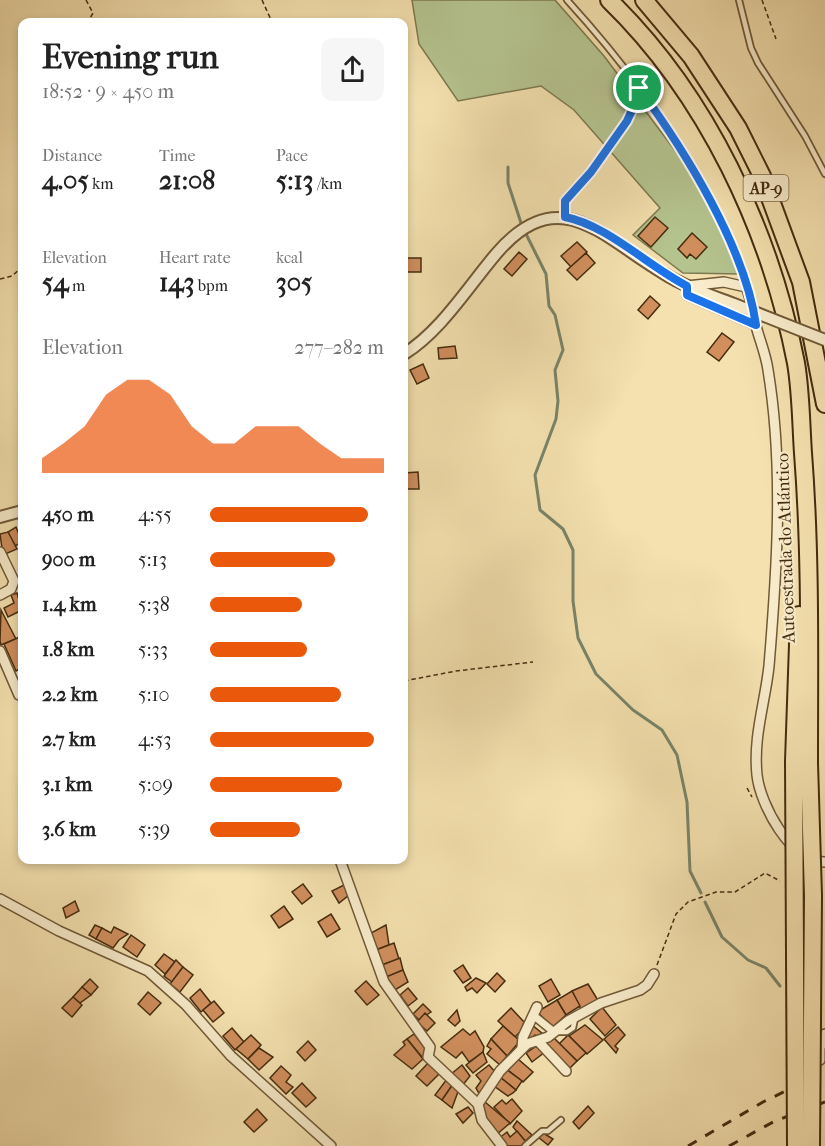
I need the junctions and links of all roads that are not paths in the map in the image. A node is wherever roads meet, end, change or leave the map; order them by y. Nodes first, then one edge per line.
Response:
1 (567, 0) edge
2 (609, 0) edge
3 (644, 0) edge
4 (739, 0) edge
5 (825, 174) edge
6 (687, 286) junction
7 (746, 287) junction
8 (756, 325) junction
9 (825, 340) edge
10 (408, 351) edge
11 (825, 404) edge
12 (18, 513) edge
13 (0, 517) edge
14 (0, 552) edge
15 (0, 595) edge
16 (0, 651) edge
17 (18, 693) edge
18 (802, 762) junction
19 (825, 862) edge
20 (341, 864) edge
21 (0, 899) edge
22 (654, 974) road end
23 (535, 1011) joint
24 (554, 1032) junction
25 (825, 1034) edge
26 (538, 1041) junction
27 (522, 1048) junction
28 (566, 1071) dead end
29 (478, 1104) junction
30 (561, 1120) dead end
31 (331, 1146) edge
32 (502, 1146) edge
33 (525, 1146) edge
34 (796, 1146) edge
35 (811, 1146) edge
36 (817, 1146) edge

1 - 7 lane
2 - 18 highway, Autoestrada do Atlántico / AP-9
3 - 11 highway, AP-9
4 - 5 lane
6 - 7 street
6 - 8 street
6 - 9 street, bridge
6 - 10 street
7 - 8 street
8 - 19 street
12 - 13 street
14 - 15 street
16 - 17 street
18 - 34 highway, bridge
18 - 35 highway, Autoestrada do Atlántico / AP-9, bridge
20 - 29 street
21 - 31 street
22 - 24 street
23 - 24 street
23 - 27 street
24 - 26 street
25 - 36 street
26 - 27 street
26 - 28 street
27 - 29 street
29 - 32 street
30 - 33 lane

